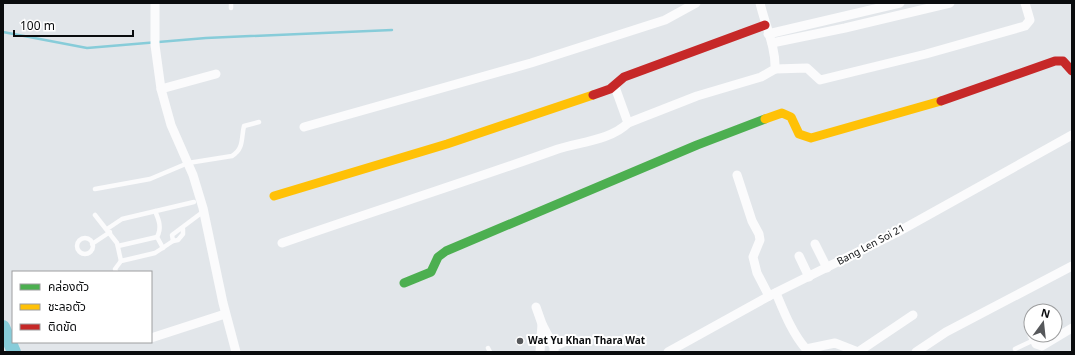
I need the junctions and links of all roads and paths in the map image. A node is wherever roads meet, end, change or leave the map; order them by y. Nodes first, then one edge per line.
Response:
1 (155, 3) edge
2 (696, 3) edge
3 (760, 3) edge
4 (900, 3) edge
5 (950, 3) edge
6 (1025, 3) edge
7 (903, 15) junction
8 (842, 16) junction
9 (765, 24) junction
10 (845, 28) junction
11 (768, 34) junction
12 (772, 44) junction
13 (776, 69) junction
14 (1072, 70) edge
15 (216, 74) dead end
16 (615, 87) junction
17 (161, 89) junction
18 (259, 122) dead end
19 (628, 123) junction
20 (304, 127) dead end
21 (1072, 135) edge
22 (188, 163) junction
23 (737, 175) dead end
24 (95, 189) dead end
25 (274, 196) dead end
26 (194, 202) dead end
27 (155, 211) junction
28 (204, 211) junction
29 (95, 215) dead end
30 (108, 231) junction
31 (157, 237) junction
32 (282, 243) dead end
33 (92, 244) dead end
34 (815, 244) dead end
35 (118, 246) junction
36 (163, 248) junction
37 (799, 256) dead end
38 (121, 261) junction
39 (1072, 266) edge
40 (827, 268) junction
41 (116, 271) edge
42 (809, 277) junction
43 (404, 283) dead end
44 (772, 295) junction
45 (536, 307) dead end
46 (225, 314) junction
47 (913, 315) dead end
48 (542, 324) junction
49 (1072, 328) edge
50 (1063, 334) edge
51 (152, 338) edge
52 (1023, 341) edge
53 (1037, 343) edge
54 (1049, 343) edge
55 (565, 344) dead end
56 (1015, 349) dead end
57 (554, 351) edge
58 (236, 352) edge
59 (540, 352) edge
60 (668, 352) edge
61 (858, 352) edge
62 (916, 352) edge

1 - 17 street
2 - 20 street
3 - 9 street
4 - 7 street
4 - 8 street
5 - 7 street
6 - 13 street
7 - 10 street
8 - 10 street
8 - 11 street
9 - 11 street
9 - 16 street
10 - 12 street
11 - 12 street
12 - 13 street
13 - 19 street
14 - 43 street
15 - 17 street
16 - 19 street
16 - 25 street
17 - 22 street
18 - 22 lane
19 - 32 street
21 - 40 street, Bang Len Soi 21
22 - 24 lane
22 - 28 street
23 - 44 street
26 - 27 lane
27 - 30 lane
27 - 31 lane
28 - 36 lane
28 - 46 street
29 - 30 lane
30 - 33 lane
30 - 35 lane
31 - 35 lane
31 - 36 lane
34 - 40 street
35 - 38 lane
36 - 38 lane
37 - 42 street
38 - 41 lane
39 - 62 street
40 - 42 street, Bang Len Soi 21
42 - 44 street, Bang Len Soi 21
44 - 60 street, Bang Len Soi 21
44 - 61 street
45 - 48 street
46 - 51 street
46 - 58 street
47 - 61 street
48 - 57 street
48 - 59 street
49 - 50 street
52 - 56 lane
53 - 54 street
55 - 57 lane

